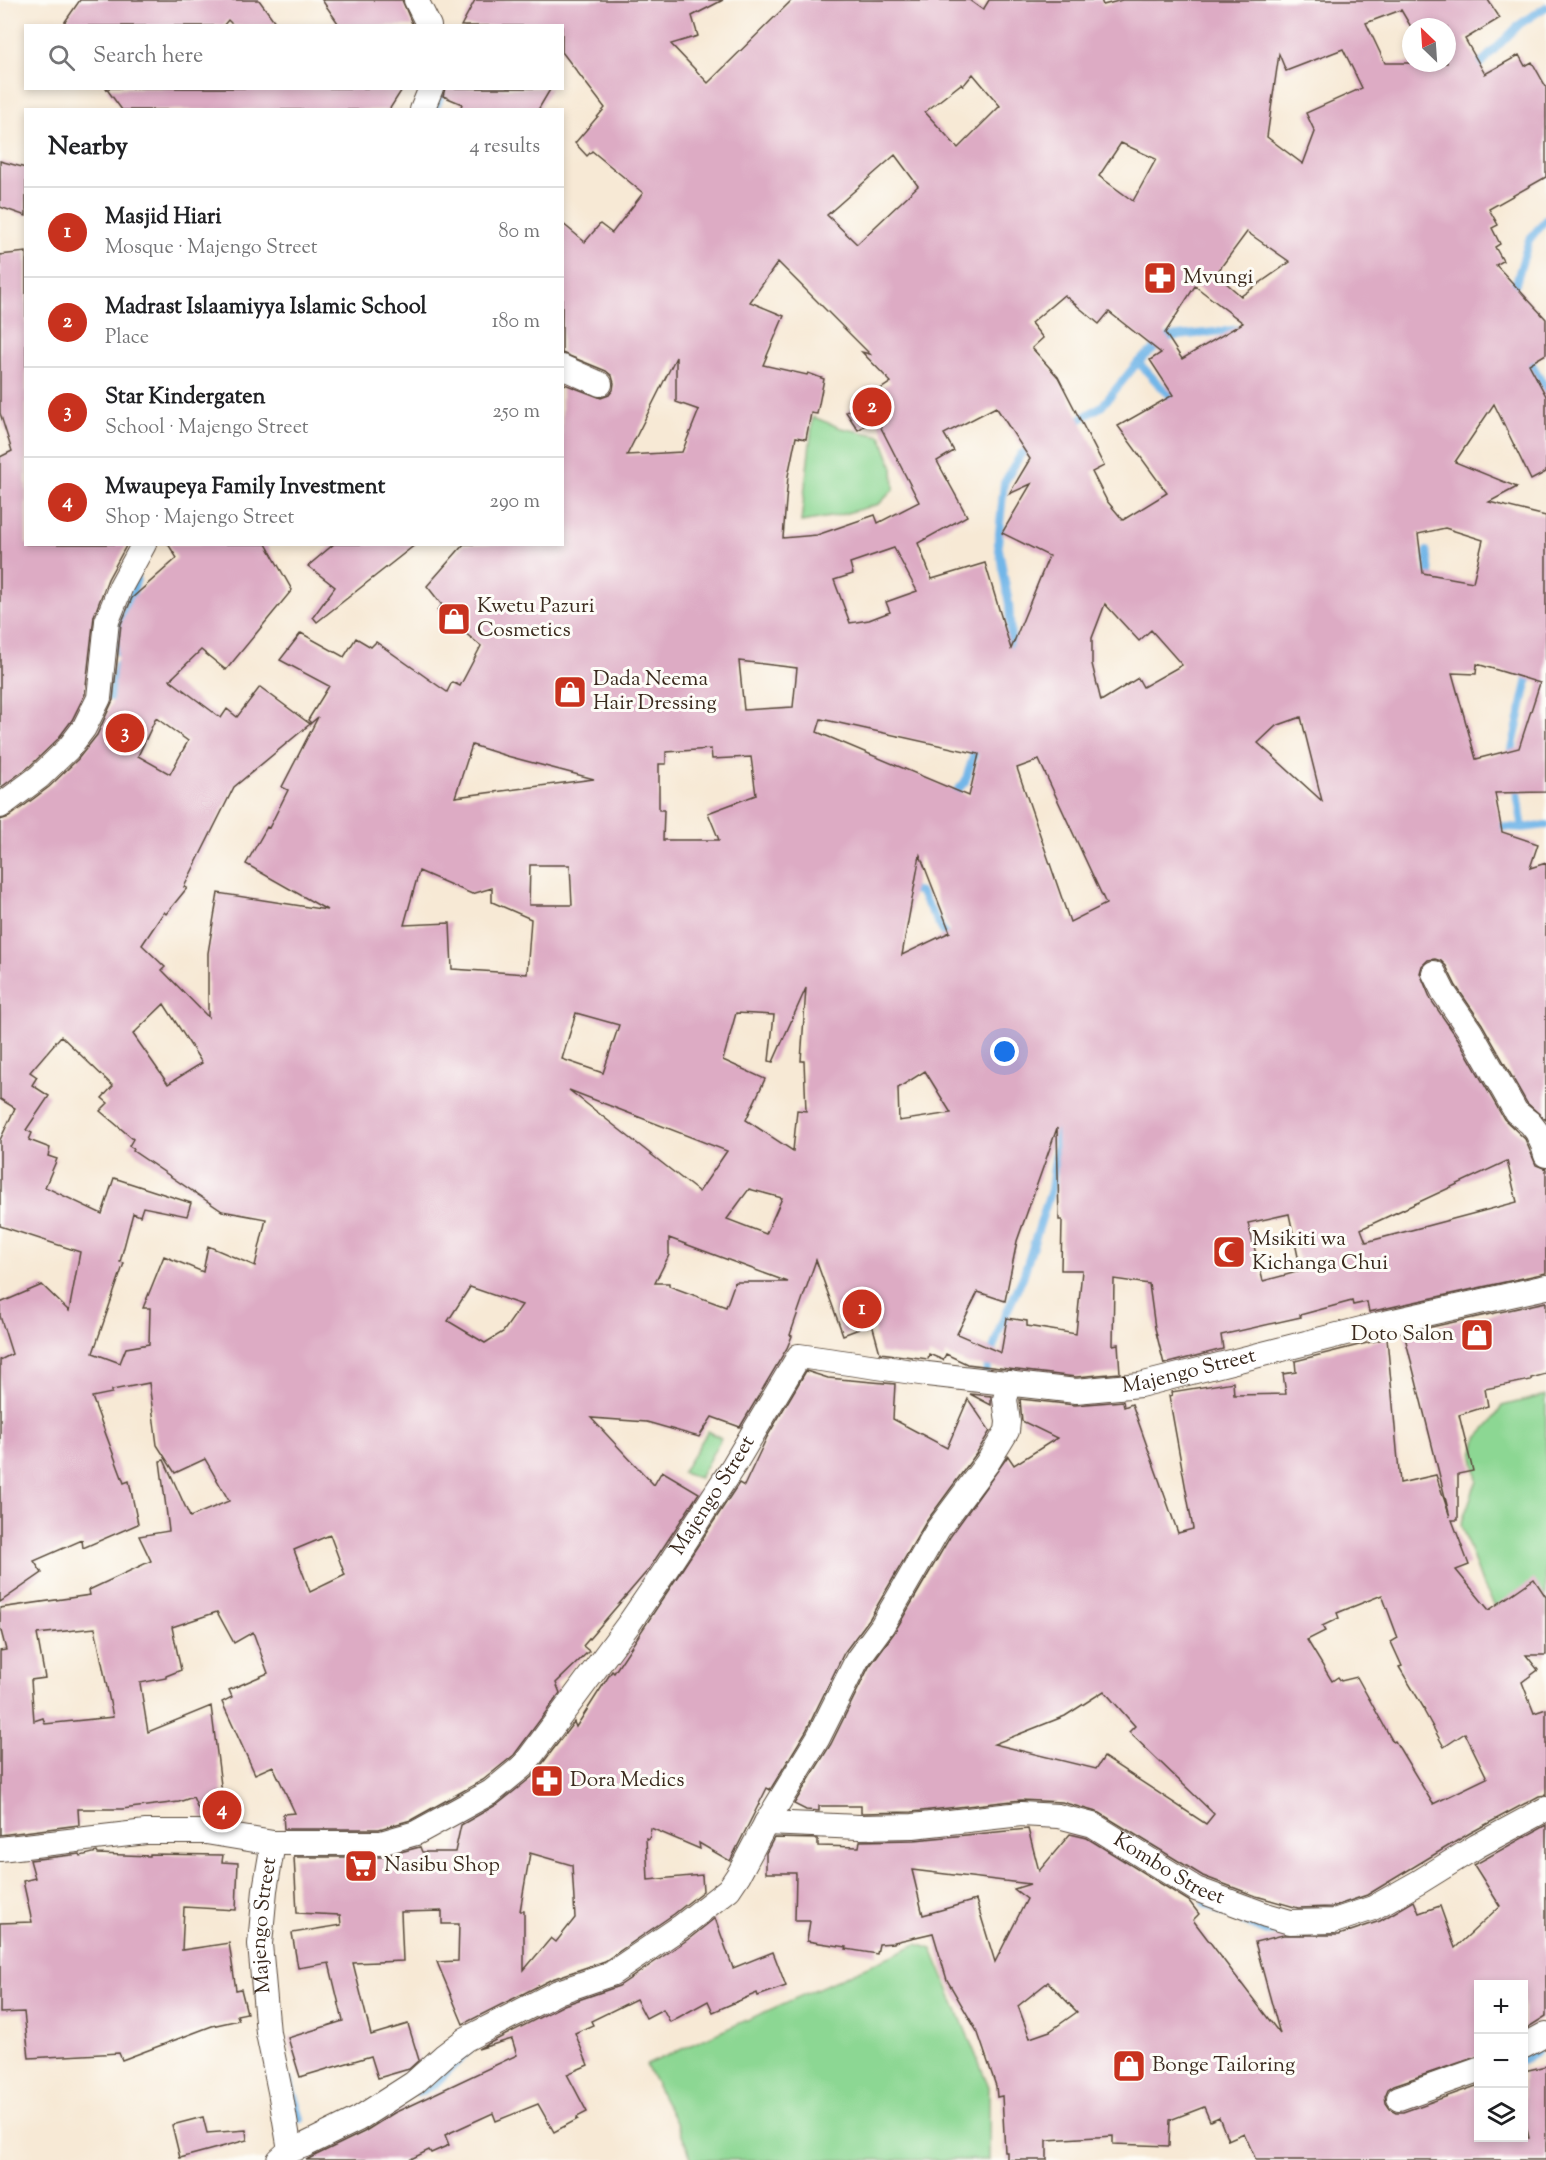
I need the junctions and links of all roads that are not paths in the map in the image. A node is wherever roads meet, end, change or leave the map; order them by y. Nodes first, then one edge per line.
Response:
1 (417, 0) edge
2 (428, 24) edge
3 (430, 90) edge
4 (423, 108) edge
5 (564, 368) edge
6 (600, 384) dead end
7 (143, 546) edge
8 (0, 806) edge
9 (1434, 973) dead end
10 (1546, 1155) edge
11 (1546, 1287) edge
12 (1010, 1383) junction
13 (1546, 1809) edge
14 (766, 1823) junction
15 (273, 1844) junction
16 (0, 1849) edge
17 (1546, 2034) edge
18 (1528, 2044) edge
19 (1474, 2072) edge
20 (1399, 2098) dead end
21 (285, 2155) edge

1 - 2 street
3 - 4 street
5 - 6 street
7 - 8 street
9 - 10 street
11 - 12 street, Majengo Street
12 - 14 street
12 - 15 street, Majengo Street
13 - 14 street, Kombo Street
14 - 21 street
15 - 16 street
15 - 21 street, Majengo Street
17 - 18 street
19 - 20 street

